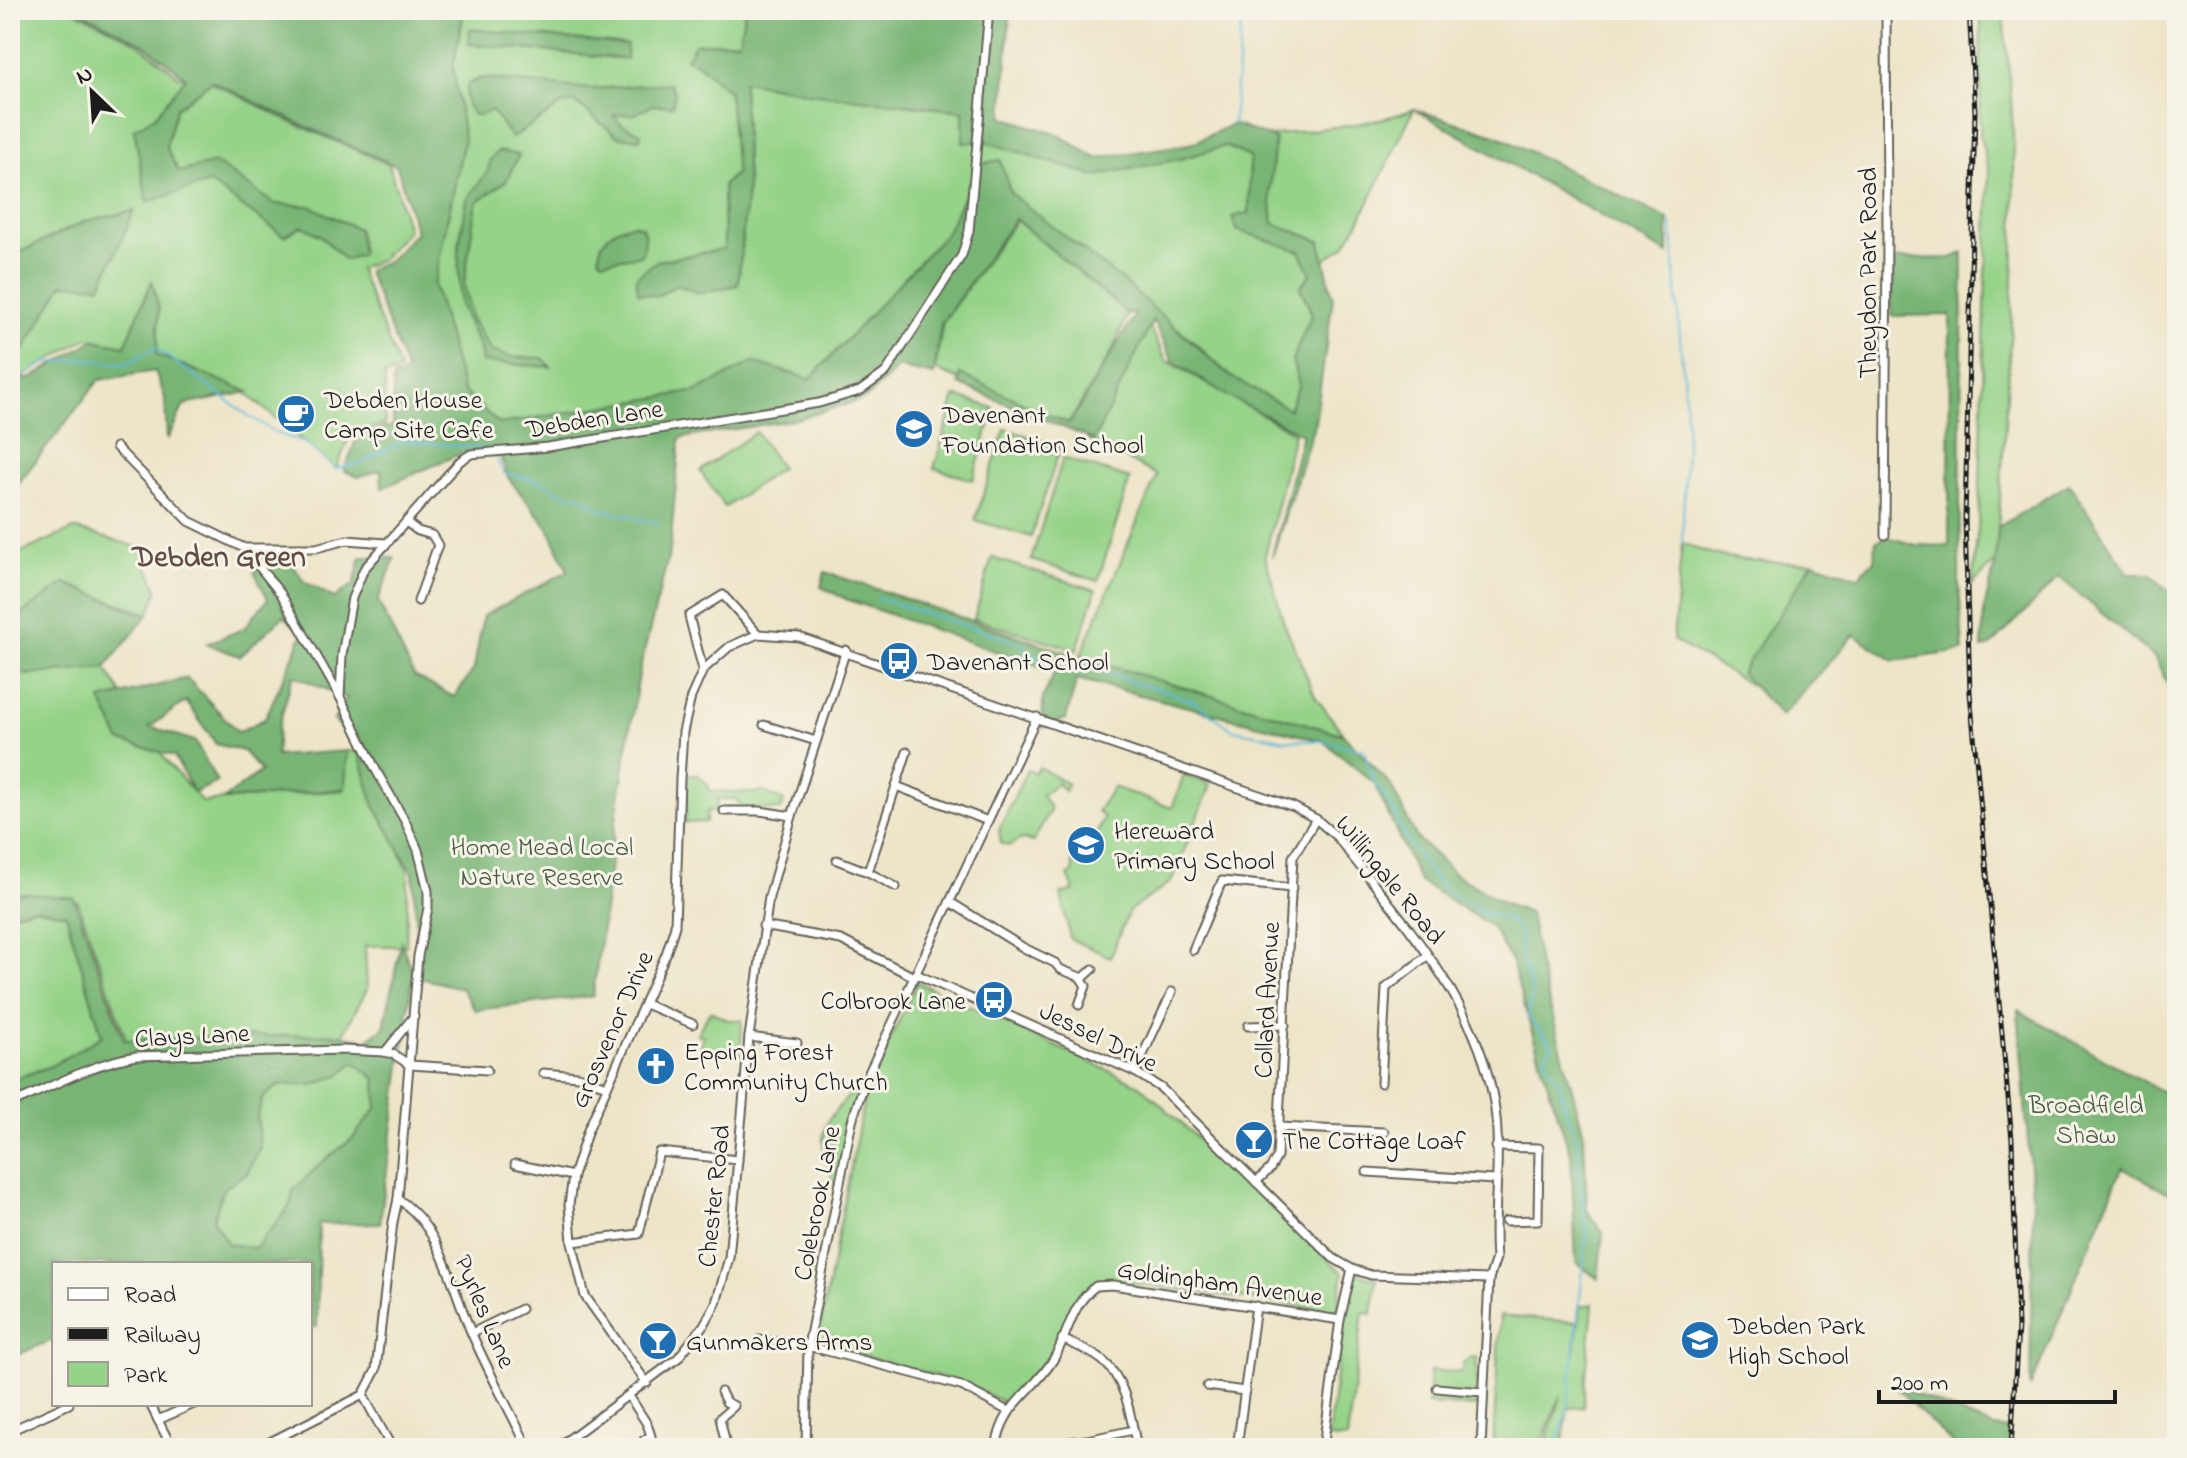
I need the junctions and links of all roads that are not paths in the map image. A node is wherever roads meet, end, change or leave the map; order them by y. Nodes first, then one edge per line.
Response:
1 (989, 10) edge
2 (1886, 10) edge
3 (116, 447) dead end
4 (406, 522) junction
5 (1885, 535) dead end
6 (386, 543) junction
7 (244, 548) junction
8 (418, 601) dead end
9 (758, 634) junction
10 (846, 650) junction
11 (703, 670) junction
12 (340, 697) junction
13 (1037, 717) junction
14 (764, 725) dead end
15 (816, 741) junction
16 (907, 752) dead end
17 (896, 786) junction
18 (724, 811) dead end
19 (792, 816) junction
20 (1316, 819) junction
21 (988, 821) junction
22 (837, 860) dead end
23 (868, 872) junction
24 (896, 887) dead end
25 (1292, 888) junction
26 (950, 902) junction
27 (763, 926) junction
28 (1193, 950) dead end
29 (1427, 956) junction
30 (1093, 969) dead end
31 (915, 976) junction
32 (1082, 979) junction
33 (1172, 992) dead end
34 (645, 1004) junction
35 (1079, 1005) dead end
36 (414, 1016) junction
37 (693, 1024) dead end
38 (1285, 1025) junction
39 (1248, 1026) dead end
40 (749, 1037) junction
41 (797, 1043) dead end
42 (385, 1052) junction
43 (410, 1065) junction
44 (487, 1070) dead end
45 (1135, 1072) junction
46 (543, 1073) dead end
47 (1381, 1083) dead end
48 (607, 1086) junction
49 (10, 1104) edge
50 (1279, 1127) junction
51 (1384, 1132) dead end
52 (1496, 1147) junction
53 (738, 1160) junction
54 (515, 1164) dead end
55 (1367, 1172) dead end
56 (573, 1176) junction
57 (1495, 1180) junction
58 (1256, 1182) junction
59 (398, 1199) junction
60 (1506, 1221) dead end
61 (572, 1242) junction
62 (1352, 1269) junction
63 (1489, 1279) junction
64 (1256, 1306) junction
65 (521, 1309) dead end
66 (1340, 1320) junction
67 (472, 1333) junction
68 (1062, 1339) junction
69 (759, 1340) dead end
70 (808, 1346) junction
71 (647, 1383) junction
72 (1207, 1386) dead end
73 (1437, 1388) dead end
74 (1245, 1391) junction
75 (721, 1392) dead end
76 (1483, 1392) junction
77 (363, 1395) junction
78 (629, 1396) junction
79 (65, 1406) edge
80 (151, 1406) edge
81 (190, 1406) edge
82 (1008, 1411) junction
83 (158, 1420) junction
84 (1133, 1430) junction
85 (10, 1431) edge
86 (662, 1432) dead end
87 (172, 1448) edge
88 (258, 1448) edge
89 (392, 1448) edge
90 (528, 1448) edge
91 (557, 1448) edge
92 (722, 1448) edge
93 (806, 1448) edge
94 (996, 1448) edge
95 (1045, 1448) edge
96 (1137, 1448) edge
97 (1237, 1448) edge
98 (1323, 1448) edge
99 (1481, 1448) edge

1 - 4 street, Debden Lane
2 - 5 street, Theydon Park Road
3 - 7 street
4 - 6 street, Debden Lane
4 - 8 street
6 - 7 street
6 - 12 street, Debden Lane
7 - 12 street
9 - 10 street
9 - 11 street, Grosvenor Drive
9 - 11 street
10 - 13 street, Willingale Road
10 - 15 street, Chester Road
11 - 34 street, Grosvenor Drive
12 - 36 street, Debden Lane
13 - 20 street, Willingale Road
13 - 21 street, Colebrook Lane
14 - 15 street
15 - 19 street, Chester Road
16 - 17 street
17 - 21 street
17 - 23 street
18 - 19 street
19 - 27 street, Chester Road
20 - 25 street, Collard Avenue
20 - 29 street, Willingale Road
21 - 26 street, Colebrook Lane
22 - 23 street
23 - 24 street
25 - 28 street
25 - 38 street, Collard Avenue
26 - 31 street, Colebrook Lane
26 - 32 street
27 - 31 street, Jessel Drive
27 - 40 street, Chester Road
29 - 47 street
29 - 52 street, Willingale Road
30 - 32 street
31 - 45 street, Jessel Drive
31 - 70 street, Colebrook Lane
32 - 35 street
33 - 45 street
34 - 37 street
34 - 48 street, Grosvenor Drive
36 - 42 street
36 - 43 street, Debden Lane
38 - 39 street
38 - 50 street, Collard Avenue
40 - 41 street
40 - 53 street, Chester Road
42 - 43 street, Clays Lane
42 - 49 street, Clays Lane
43 - 44 street
43 - 59 street, Debden Lane
45 - 58 street, Jessel Drive
46 - 48 street
48 - 56 street, Grosvenor Drive
50 - 51 street
50 - 58 street, Collard Avenue
52 - 57 street, Willingale Road
52 - 60 street
53 - 61 street
53 - 71 street, Chester Road
54 - 56 street
55 - 57 street
56 - 61 street, Grosvenor Drive
57 - 63 street, Willingale Road
58 - 62 street, Jessel Drive
59 - 67 street, Pyrles Lane
59 - 77 street, Debden Lane
61 - 71 street, Grosvenor Drive
62 - 63 street, Jessel Drive
62 - 66 street
63 - 76 street, Willingale Road
64 - 66 street, Goldingham Avenue
64 - 68 street, Goldingham Avenue
64 - 74 street
65 - 67 street
66 - 98 street
67 - 90 street, Pyrles Lane
68 - 82 street, Goldingham Avenue
68 - 84 street
69 - 70 street
70 - 82 street
70 - 93 street, Colebrook Lane
71 - 78 street, Chester Road
72 - 74 street
73 - 76 street
74 - 97 street
75 - 92 street
76 - 99 street, Willingale Road
77 - 88 street
77 - 89 street
78 - 86 street
78 - 91 street, Chester Road
79 - 85 street
80 - 83 street
81 - 83 street
82 - 94 street, Goldingham Avenue
83 - 87 street
84 - 95 street
84 - 96 street

